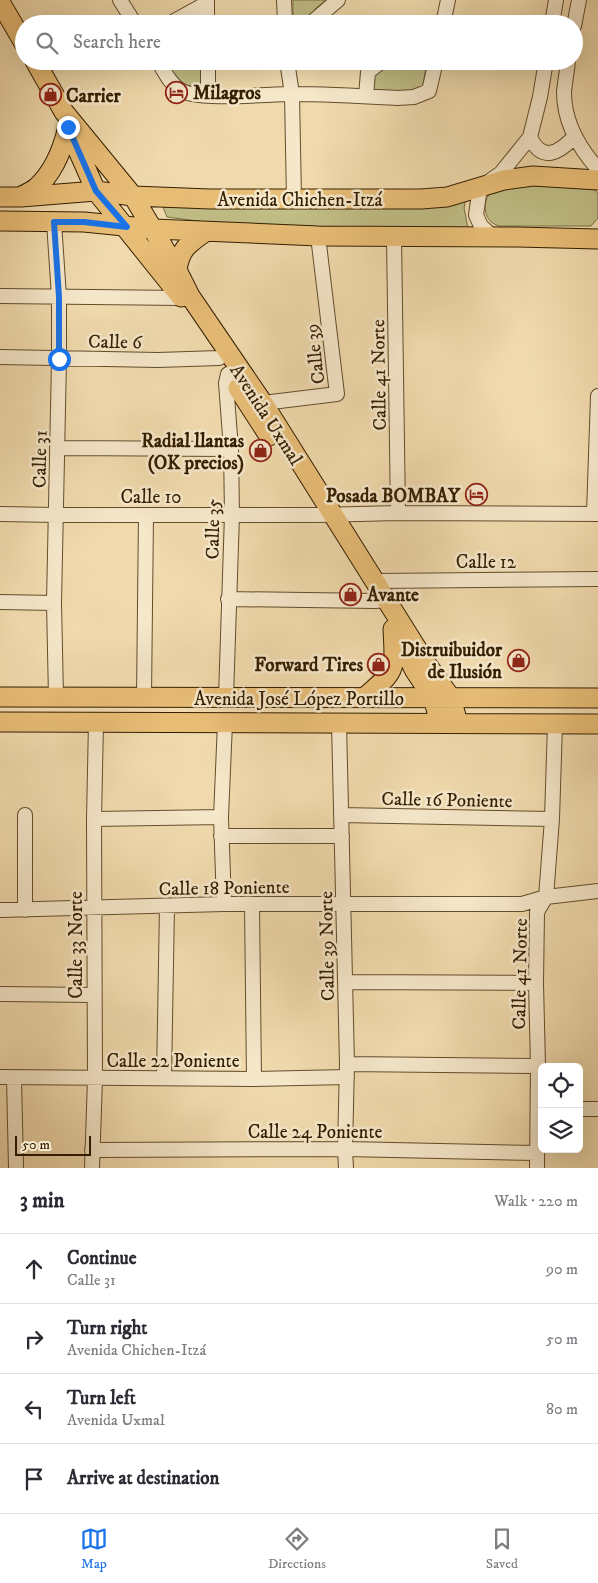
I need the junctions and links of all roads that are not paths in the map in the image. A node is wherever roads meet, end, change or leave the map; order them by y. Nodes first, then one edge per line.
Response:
1 (120, 0) edge
2 (284, 0) edge
3 (338, 0) edge
4 (448, 0) edge
5 (556, 0) edge
6 (579, 0) edge
7 (4, 2) edge
8 (207, 2) edge
9 (129, 15) edge
10 (185, 15) edge
11 (207, 15) edge
12 (285, 15) edge
13 (320, 15) edge
14 (446, 15) edge
15 (554, 15) edge
16 (576, 15) edge
17 (15, 25) edge
18 (40, 70) edge
19 (164, 70) edge
20 (208, 70) edge
21 (288, 70) edge
22 (371, 70) edge
23 (434, 70) edge
24 (544, 70) edge
25 (567, 70) edge
26 (292, 94) junction
27 (208, 96) junction
28 (366, 96) junction
29 (66, 119) junction
30 (530, 137) junction
31 (574, 137) junction
32 (598, 169) edge
33 (598, 180) edge
34 (484, 185) junction
35 (96, 191) junction
36 (0, 196) edge
37 (134, 196) junction
38 (21, 197) junction
39 (294, 200) junction
40 (0, 222) edge
41 (54, 222) junction
42 (127, 227) junction
43 (154, 229) junction
44 (205, 232) junction
45 (318, 236) junction
46 (394, 237) junction
47 (493, 237) junction
48 (598, 239) edge
49 (178, 270) junction
50 (0, 296) edge
51 (59, 297) junction
52 (186, 297) junction
53 (0, 357) edge
54 (59, 359) junction
55 (229, 363) junction
56 (598, 396) edge
57 (263, 403) junction
58 (58, 448) junction
59 (231, 449) junction
60 (398, 513) junction
61 (0, 514) edge
62 (596, 514) edge
63 (56, 515) junction
64 (146, 515) junction
65 (232, 515) junction
66 (326, 515) junction
67 (598, 579) edge
68 (375, 581) junction
69 (228, 598) junction
70 (381, 601) junction
71 (0, 602) edge
72 (54, 602) junction
73 (393, 629) junction
74 (0, 697) edge
75 (56, 697) junction
76 (144, 697) junction
77 (226, 697) junction
78 (365, 698) junction
79 (442, 698) junction
80 (598, 698) edge
81 (0, 722) edge
82 (96, 722) junction
83 (226, 722) junction
84 (339, 723) junction
85 (449, 723) junction
86 (555, 724) junction
87 (598, 724) edge
88 (25, 815) dead end
89 (341, 815) junction
90 (221, 817) junction
91 (94, 819) junction
92 (552, 819) junction
93 (221, 836) junction
94 (342, 836) junction
95 (598, 891) edge
96 (546, 896) junction
97 (224, 904) junction
98 (344, 904) junction
99 (252, 905) junction
100 (166, 907) junction
101 (94, 908) junction
102 (0, 910) edge
103 (25, 910) junction
104 (345, 982) junction
105 (536, 983) junction
106 (0, 994) edge
107 (93, 995) junction
108 (538, 1066) joint
109 (347, 1070) junction
110 (0, 1078) edge
111 (14, 1078) junction
112 (164, 1078) junction
113 (254, 1078) junction
114 (95, 1079) junction
115 (583, 1109) edge
116 (598, 1109) edge
117 (538, 1138) edge
118 (92, 1150) junction
119 (345, 1150) junction
120 (537, 1153) junction
121 (16, 1168) edge
122 (92, 1168) edge
123 (346, 1168) edge
124 (537, 1168) edge

1 - 9 street
2 - 12 street
3 - 13 street
4 - 14 street
5 - 15 street
6 - 16 street
7 - 17 main road
8 - 10 street
8 - 11 street
18 - 29 main road, Avenida Uxmal
19 - 27 street
20 - 27 street
21 - 26 street
22 - 28 street
23 - 28 street
24 - 30 street
25 - 31 street
26 - 27 street
26 - 28 street
26 - 39 street
29 - 35 main road, Avenida Uxmal
29 - 37 main road, Avenida Uxmal
29 - 38 main road
30 - 31 street
30 - 34 street
31 - 32 street
33 - 34 main road, Avenida Chichen-Itzá
34 - 39 main road, Avenida Chichen-Itzá
34 - 47 street
35 - 37 main road, Avenida Chichen-Itzá
35 - 38 main road, Avenida Chichen-Itzá
35 - 42 main road, Avenida Uxmal
36 - 38 main road, Avenida Chichen-Itzá
37 - 39 main road, Avenida Chichen-Itzá
37 - 43 main road, Avenida Uxmal
40 - 41 main road, Avenida Chichen-Itzá
41 - 42 main road, Avenida Chichen-Itzá
41 - 51 street, Calle 31
42 - 43 main road, Avenida Chichen-Itzá
42 - 52 main road, Avenida Uxmal
43 - 44 main road, Avenida Chichen-Itzá
43 - 49 main road, Avenida Uxmal
44 - 45 main road, Avenida Chichen-Itzá
44 - 49 main road
45 - 46 main road, Avenida Chichen-Itzá
45 - 57 street, Calle 39
46 - 47 main road, Avenida Chichen-Itzá
46 - 60 street, Calle 41 Norte
47 - 48 main road, Avenida Chichen-Itzá
49 - 52 main road, Avenida Uxmal
50 - 51 street
51 - 52 street
51 - 54 street, Calle 31
52 - 55 main road, Avenida Uxmal
53 - 54 street, Calle 6
54 - 55 street, Calle 6
54 - 58 street, Calle 31
55 - 57 main road, Avenida Uxmal
55 - 59 street, Calle 35
55 - 66 main road, Avenida Uxmal
56 - 62 street
57 - 66 main road, Avenida Uxmal
58 - 59 street
58 - 63 street, Calle 31
59 - 65 street, Calle 35
60 - 62 street, Calle 10
60 - 66 street, Calle 10
61 - 63 street, Calle 10
63 - 64 street, Calle 10
63 - 72 street, Calle 31
64 - 65 street, Calle 10
64 - 76 street
65 - 66 street, Calle 10
65 - 69 street, Calle 35
66 - 68 main road, Avenida Uxmal
66 - 70 main road, Avenida Uxmal
67 - 68 street, Calle 12
68 - 70 main road, Avenida Uxmal
69 - 70 street
69 - 77 street, Calle 35
70 - 73 main road, Avenida Uxmal
70 - 79 main road, Avenida Uxmal
71 - 72 street
72 - 75 street, Calle 31
73 - 78 main road
73 - 79 main road, Avenida Uxmal
74 - 75 main road, Avenida José López Portillo
75 - 76 main road, Avenida José López Portillo
76 - 77 main road, Avenida José López Portillo
77 - 78 main road, Avenida José López Portillo
78 - 79 main road, Avenida José López Portillo
79 - 80 main road, Avenida José López Portillo
79 - 85 main road, Avenida Uxmal
81 - 82 main road, Avenida José López Portillo
82 - 83 main road, Avenida José López Portillo
82 - 91 street, Calle 33 Norte
83 - 84 main road, Avenida José López Portillo
83 - 90 street
84 - 85 main road, Avenida José López Portillo
84 - 89 street, Calle 39 Norte
85 - 86 main road, Avenida José López Portillo
86 - 87 main road, Avenida José López Portillo
86 - 92 street, Calle 41 Norte
88 - 103 street
89 - 92 street, Calle 16 Poniente
89 - 94 street, Calle 39 Norte
90 - 91 street
90 - 93 street
91 - 101 street, Calle 33 Norte
92 - 96 street, Calle 41 Norte
93 - 94 street
93 - 97 street
94 - 98 street, Calle 39 Norte
95 - 96 street, Calle 18 Poniente
96 - 98 street, Calle 18 Poniente
96 - 105 street, Calle 41 Norte
97 - 99 street, Calle 18 Poniente
97 - 100 street, Calle 18 Poniente
98 - 99 street, Calle 18 Poniente
98 - 104 street, Calle 39 Norte
99 - 113 street
100 - 101 street, Calle 18 Poniente
100 - 112 street
101 - 103 street, Calle 18 Poniente
101 - 107 street, Calle 33 Norte
102 - 103 street, Calle 18 Poniente
104 - 105 street
104 - 109 street, Calle 39 Norte
105 - 108 street, Calle 41 Norte
106 - 107 street
107 - 114 street, Calle 33 Norte
108 - 109 street, Calle 22 Poniente
109 - 113 street, Calle 22 Poniente
109 - 119 street, Calle 39 Norte
110 - 111 street, Calle 22 Poniente
111 - 114 street, Calle 22 Poniente
111 - 121 street
112 - 113 street, Calle 22 Poniente
112 - 114 street, Calle 22 Poniente
114 - 118 street, Calle 33 Norte
115 - 116 street
117 - 120 street, Calle 41 Norte
118 - 119 street, Calle 24 Poniente
118 - 122 street, Calle 33 Norte
119 - 120 street, Calle 24 Poniente
119 - 123 street, Calle 39 Norte
120 - 124 street, Calle 41 Norte

